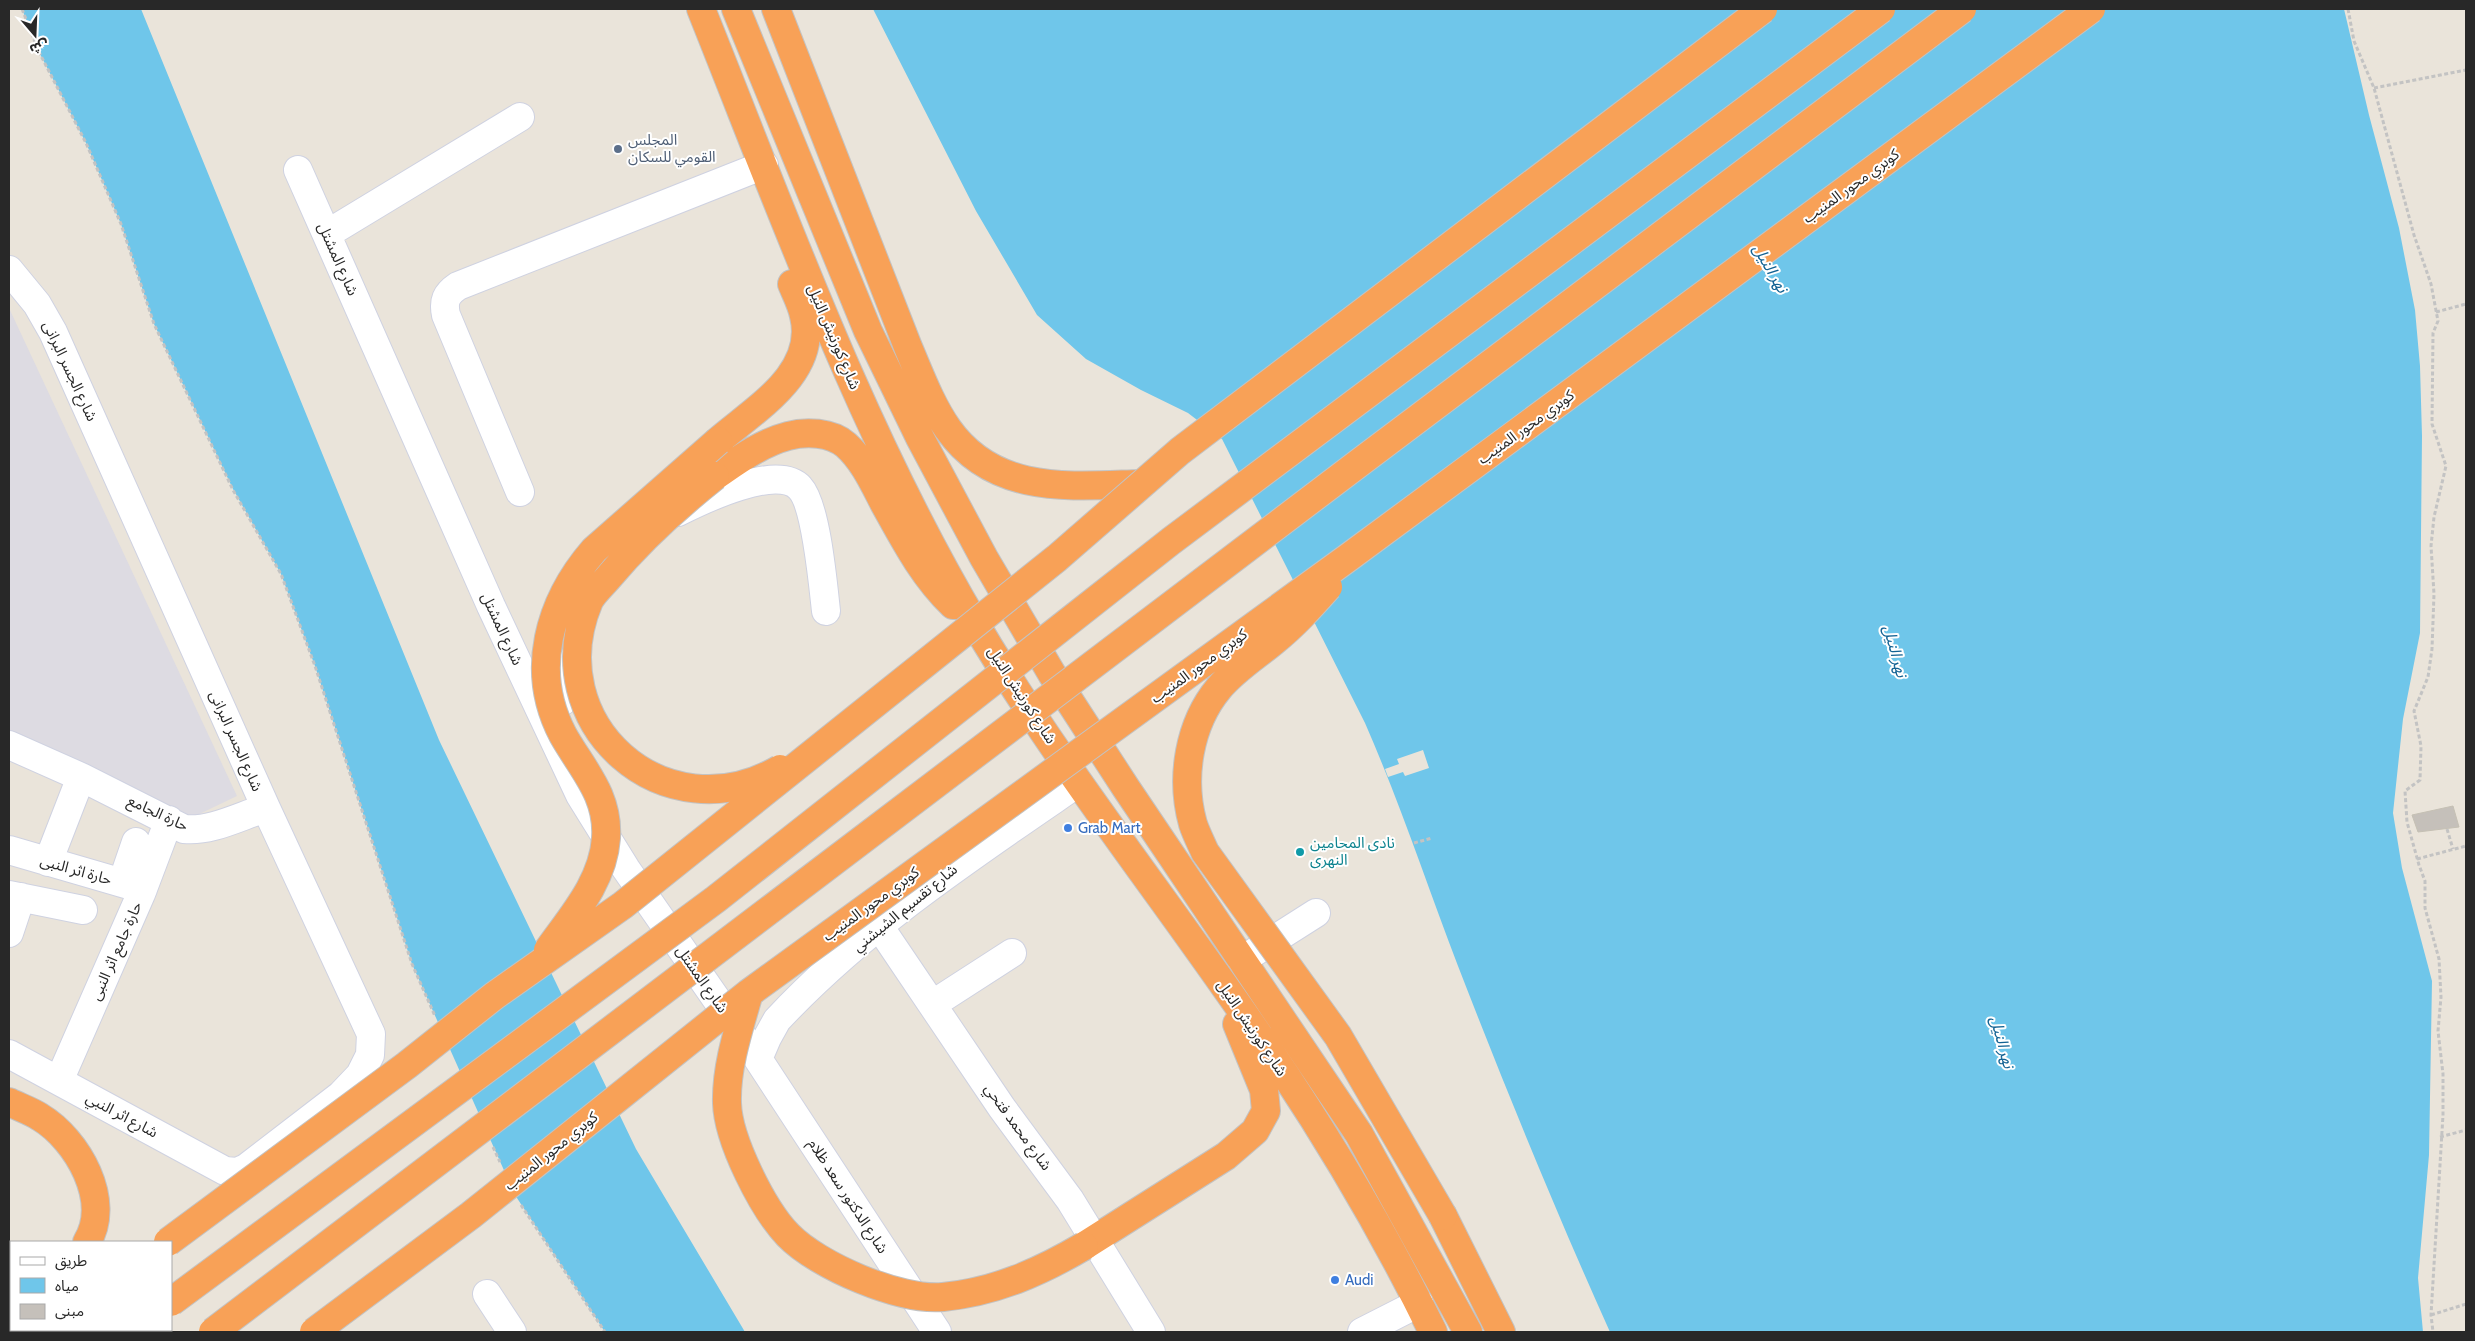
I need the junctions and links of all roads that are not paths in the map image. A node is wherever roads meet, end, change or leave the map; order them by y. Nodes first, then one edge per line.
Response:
1 (701, 9) edge
2 (736, 9) edge
3 (776, 9) edge
4 (1763, 9) edge
5 (1880, 9) edge
6 (1962, 9) edge
7 (2091, 9) edge
8 (520, 117) dead end
9 (298, 170) dead end
10 (766, 170) junction
11 (327, 234) junction
12 (9, 270) edge
13 (1140, 484) junction
14 (520, 492) dead end
15 (1350, 557) junction
16 (826, 611) dead end
17 (974, 622) junction
18 (542, 713) junction
19 (840, 734) junction
20 (9, 745) edge
21 (81, 777) junction
22 (1078, 783) junction
23 (266, 808) junction
24 (170, 820) junction
25 (136, 842) dead end
26 (9, 850) edge
27 (48, 862) junction
28 (132, 886) junction
29 (15, 896) edge
30 (83, 910) dead end
31 (1316, 913) dead end
32 (878, 926) junction
33 (9, 933) edge
34 (1012, 954) dead end
35 (1242, 960) junction
36 (538, 964) junction
37 (1218, 978) junction
38 (749, 992) junction
39 (933, 1004) junction
40 (9, 1054) edge
41 (758, 1059) junction
42 (59, 1081) junction
43 (9, 1102) edge
44 (237, 1172) joint
45 (88, 1241) edge
46 (169, 1241) edge
47 (1089, 1243) junction
48 (487, 1294) dead end
49 (172, 1301) edge
50 (1419, 1303) junction
51 (213, 1332) edge
52 (314, 1332) edge
53 (512, 1332) edge
54 (937, 1332) edge
55 (1151, 1332) edge
56 (1362, 1332) edge
57 (1433, 1332) edge
58 (1468, 1332) edge
59 (1501, 1332) edge

1 - 10 highway, شارع كورنيش النيل
2 - 35 highway, شارع كورنيش النيل
3 - 13 highway
4 - 13 highway, bridge
5 - 49 highway, bridge
6 - 51 highway, bridge
7 - 15 highway, كوبري محور المنيب, bridge
8 - 11 street
9 - 11 street, شارع المشتل
10 - 14 street
10 - 17 highway, شارع كورنيش النيل
10 - 36 highway, bridge
11 - 18 street, شارع المشتل
12 - 23 street, شارع الجسر البرانى
13 - 19 highway, bridge
15 - 38 highway, كوبري محور المنيب, bridge
15 - 59 highway, bridge
16 - 18 street
17 - 19 highway, bridge
17 - 22 highway, شارع كورنيش النيل
18 - 41 street, شارع المشتل
19 - 36 highway, bridge
20 - 21 street, حارة الجامع
21 - 24 street, حارة الجامع
21 - 27 street
22 - 32 street, شارع تقسيم الشيشني
22 - 37 highway, شارع كورنيش النيل
23 - 24 street, حارة الجامع
23 - 44 street, شارع الجسر البرانى
24 - 28 street, حارة جامع اثر النبى
25 - 28 street
26 - 27 street, حارة اثر النبى
27 - 28 street, حارة اثر النبى
28 - 42 street, حارة جامع اثر النبى
29 - 30 street
29 - 33 street
31 - 35 street
32 - 39 street, شارع محمد فتحي
32 - 41 street, شارع تقسيم الشيشني
34 - 39 street
35 - 58 highway, شارع كورنيش النيل
36 - 46 highway, bridge
37 - 47 highway
37 - 50 highway, شارع كورنيش النيل
38 - 47 highway, bridge
38 - 52 highway, كوبري محور المنيب, bridge
39 - 47 street, شارع محمد فتحي
40 - 42 street, شارع اثر النبي
41 - 54 street, شارع الدكتور سعد ظلام
42 - 44 street, شارع اثر النبي
43 - 45 highway
47 - 55 street, شارع محمد فتحي
48 - 53 street
50 - 56 street
50 - 57 highway, شارع كورنيش النيل

